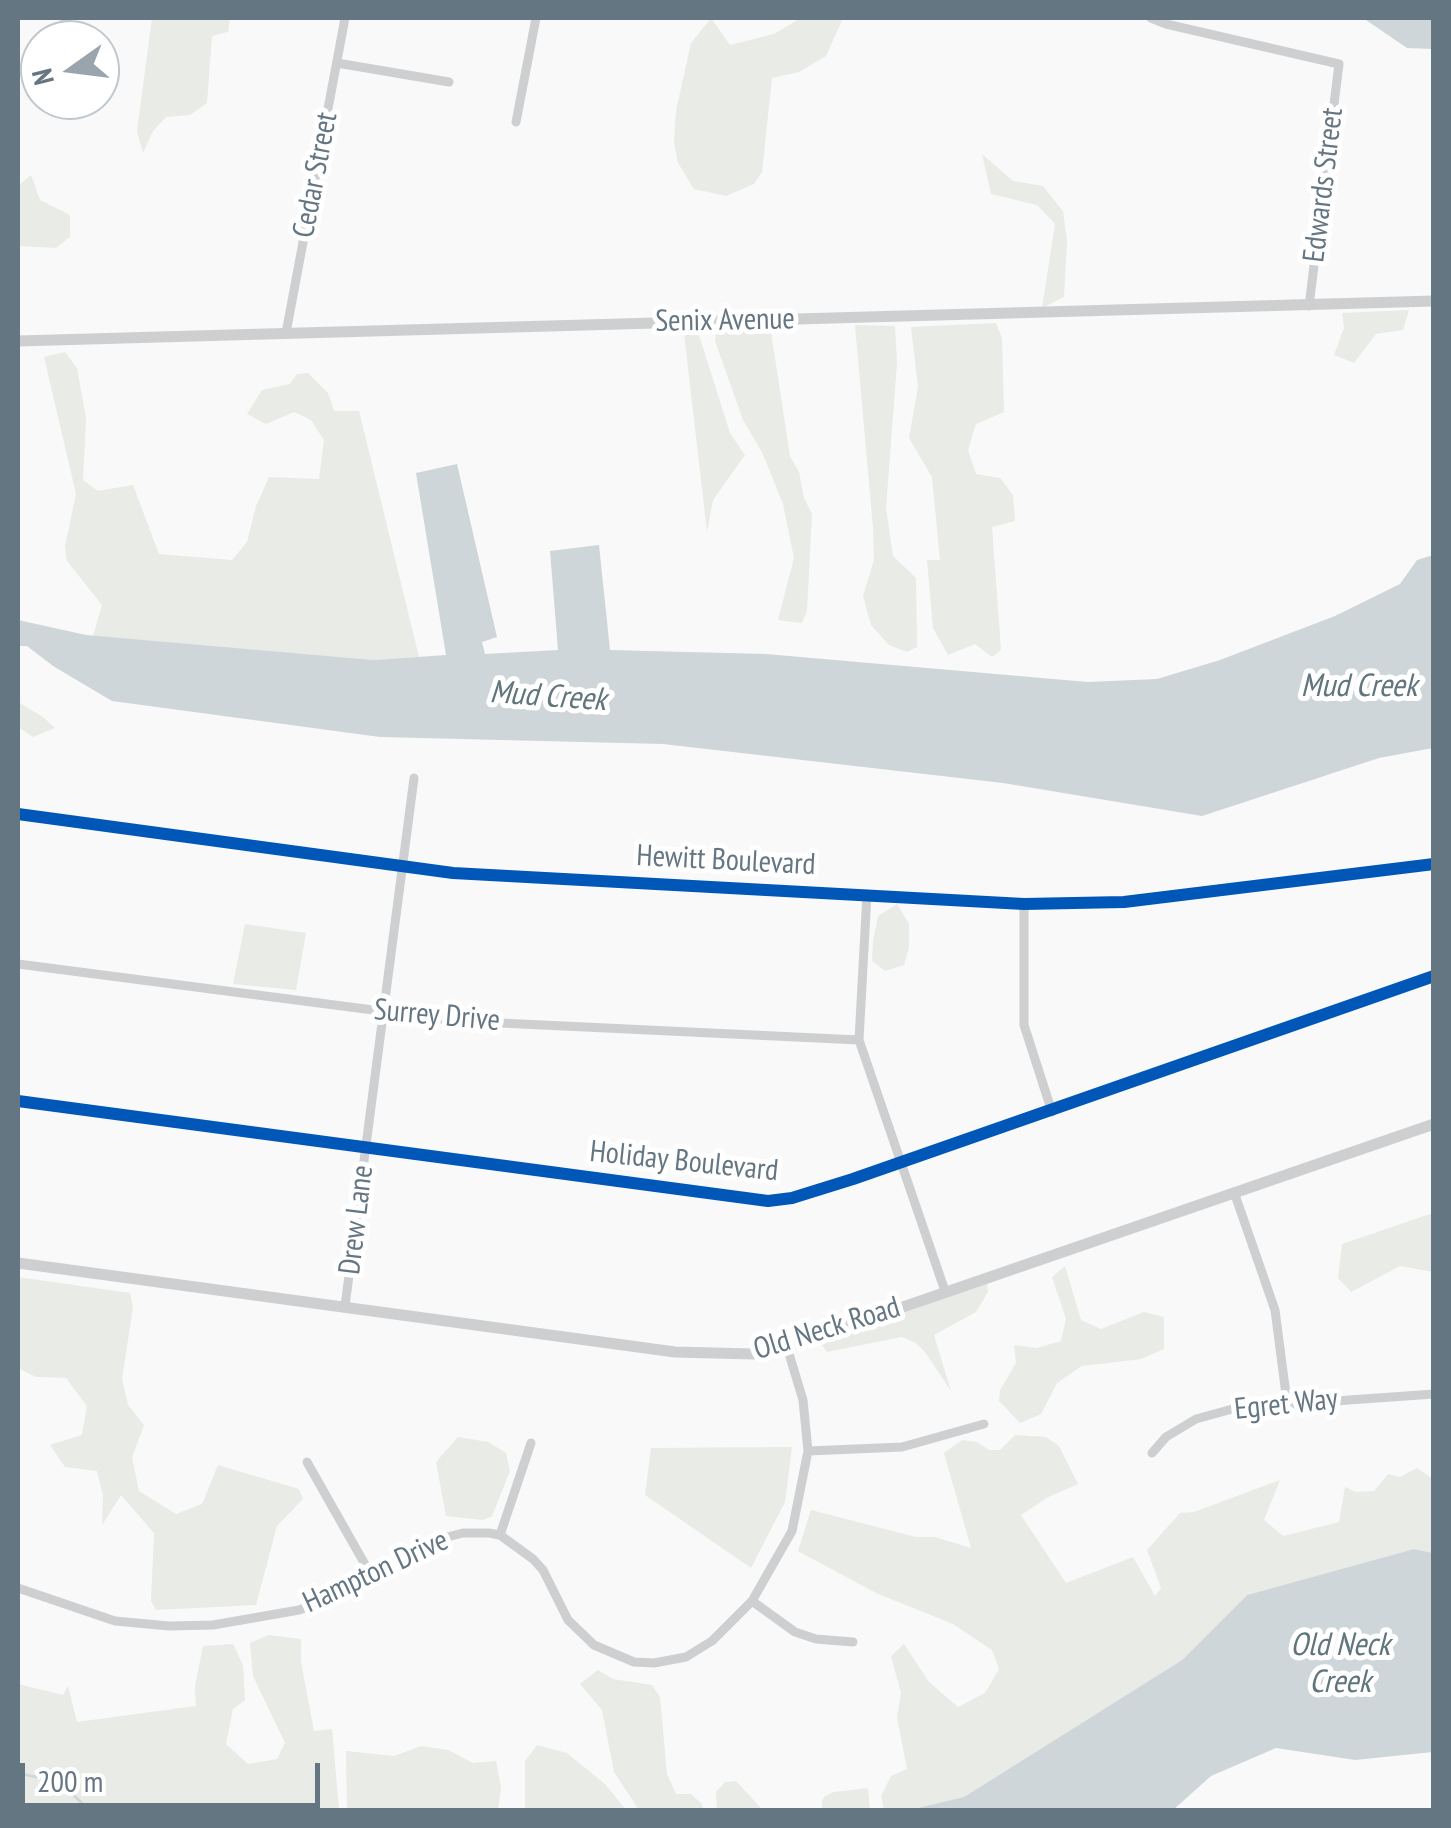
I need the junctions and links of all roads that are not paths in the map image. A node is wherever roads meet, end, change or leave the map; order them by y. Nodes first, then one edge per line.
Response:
1 (345, 18) edge
2 (536, 18) edge
3 (1150, 18) edge
4 (337, 63) junction
5 (448, 82) dead end
6 (516, 122) dead end
7 (1434, 301) edge
8 (1309, 306) junction
9 (286, 334) junction
10 (18, 341) edge
11 (414, 778) dead end
12 (18, 814) edge
13 (1434, 864) edge
14 (405, 866) junction
15 (867, 894) junction
16 (1024, 904) junction
17 (18, 964) edge
18 (1434, 976) edge
19 (385, 1012) junction
20 (859, 1040) junction
21 (18, 1100) edge
22 (1052, 1112) junction
23 (1434, 1124) edge
24 (366, 1148) junction
25 (900, 1162) junction
26 (1234, 1192) junction
27 (18, 1263) edge
28 (945, 1292) junction
29 (346, 1306) junction
30 (787, 1348) junction
31 (1434, 1394) edge
32 (1287, 1402) junction
33 (984, 1424) dead end
34 (530, 1442) dead end
35 (808, 1451) junction
36 (1152, 1453) dead end
37 (307, 1462) dead end
38 (500, 1534) junction
39 (371, 1575) junction
40 (18, 1588) edge
41 (752, 1600) junction
42 (853, 1642) dead end

1 - 4 street, Cedar Street
2 - 6 street
3 - 8 street, Edwards Street
4 - 5 street
4 - 9 street, Cedar Street
7 - 8 street, Senix Avenue
8 - 9 street, Senix Avenue
9 - 10 street, Senix Avenue
11 - 14 street, Drew Lane
12 - 14 street, Hewitt Boulevard
13 - 16 street, Hewitt Boulevard
14 - 15 street, Hewitt Boulevard
14 - 19 street, Drew Lane
15 - 16 street, Hewitt Boulevard
15 - 20 street
16 - 22 street
17 - 19 street, Surrey Drive
18 - 22 street, Holiday Boulevard
19 - 20 street, Surrey Drive
19 - 24 street, Drew Lane
20 - 25 street
21 - 24 street, Holiday Boulevard
22 - 25 street, Holiday Boulevard
23 - 26 street, Old Neck Road
24 - 25 street, Holiday Boulevard
24 - 29 street, Drew Lane
25 - 28 street
26 - 28 street, Old Neck Road
26 - 32 street
27 - 29 street, Old Neck Road
28 - 30 street, Old Neck Road
29 - 30 street, Old Neck Road
30 - 35 street
31 - 32 street, Egret Way
32 - 36 street, Egret Way
33 - 35 street
34 - 38 street
35 - 41 street
37 - 39 street
38 - 39 street, Hampton Drive
38 - 41 street
39 - 40 street, Hampton Drive
41 - 42 street

